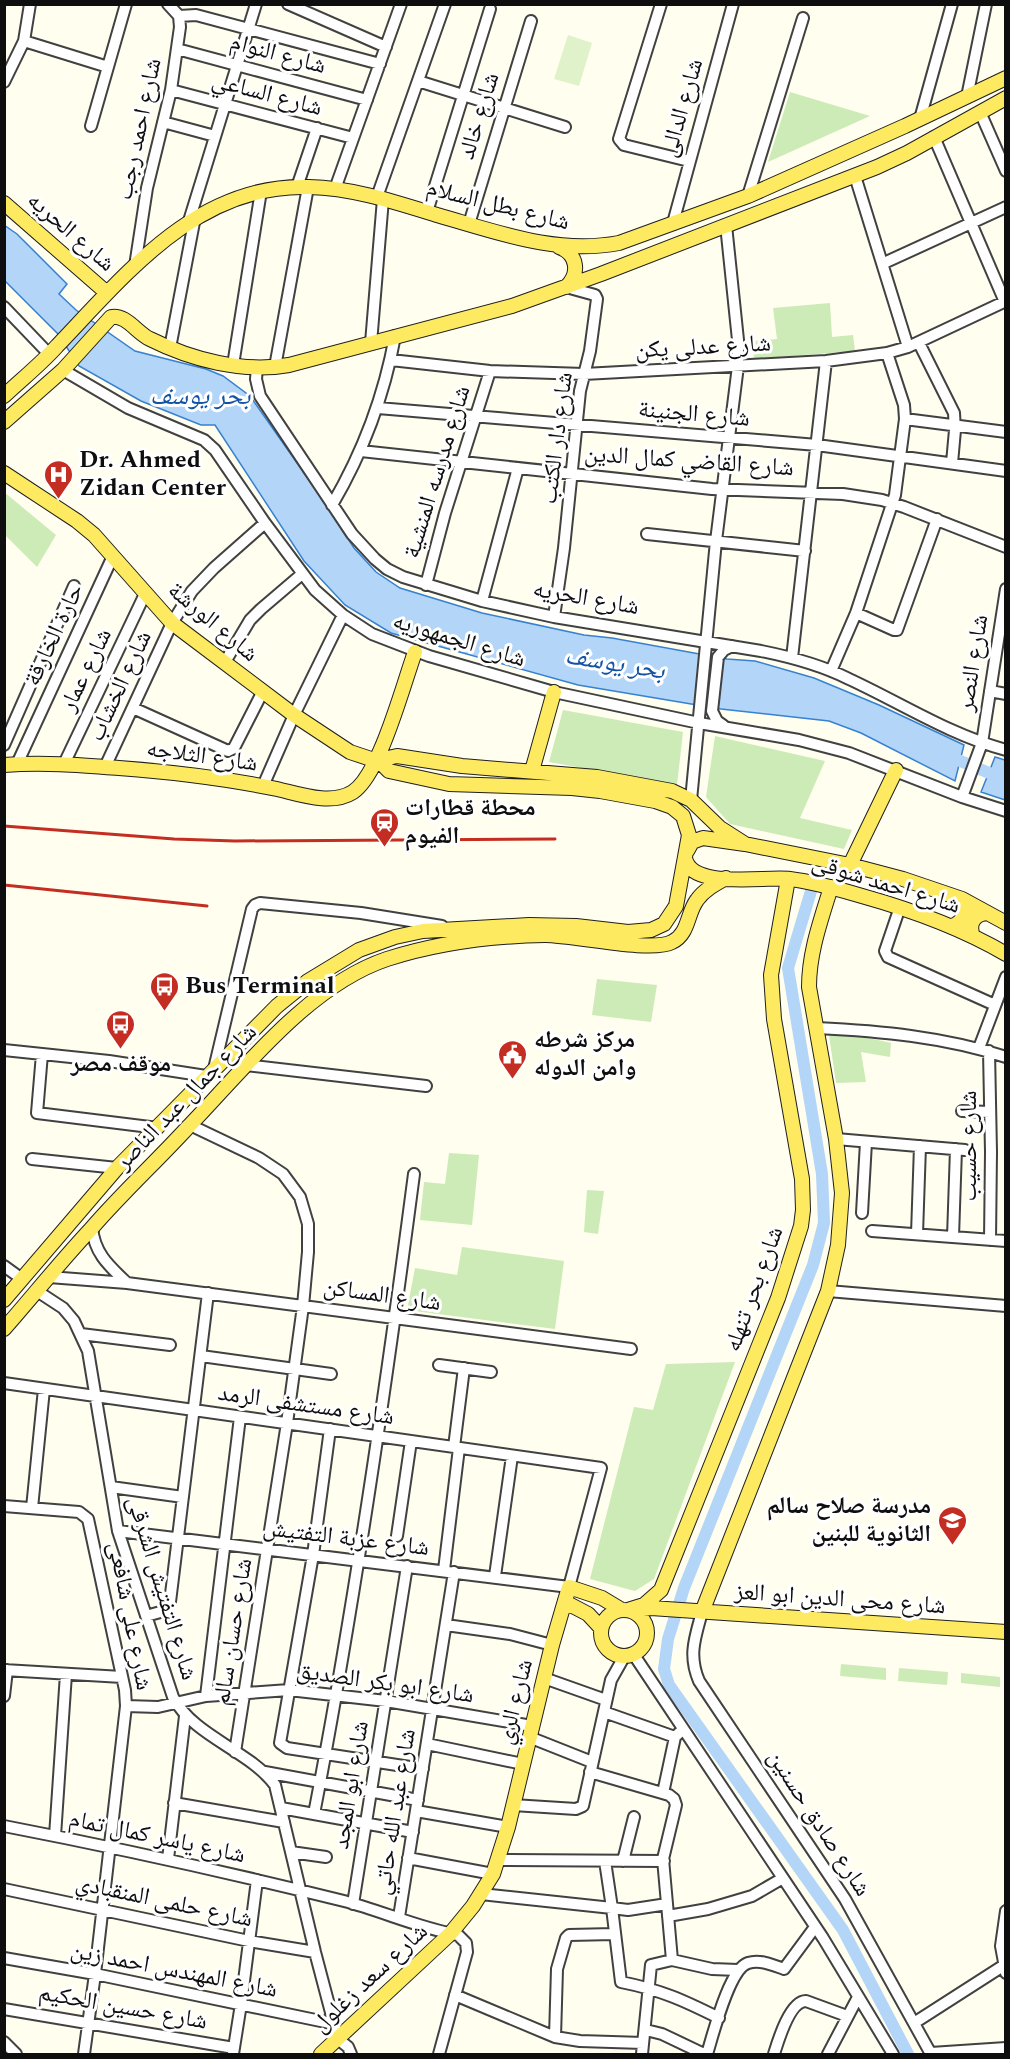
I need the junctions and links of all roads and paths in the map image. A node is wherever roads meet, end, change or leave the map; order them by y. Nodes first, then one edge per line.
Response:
1 (30, 4) edge
2 (126, 4) edge
3 (168, 4) edge
4 (256, 4) edge
5 (288, 4) edge
6 (402, 4) edge
7 (445, 4) edge
8 (661, 4) edge
9 (733, 4) edge
10 (952, 4) edge
11 (986, 4) edge
12 (490, 9) dead end
13 (179, 16) junction
14 (803, 18) dead end
15 (531, 21) dead end
16 (249, 29) junction
17 (24, 41) junction
18 (386, 47) junction
19 (177, 49) junction
20 (380, 64) junction
21 (238, 65) junction
22 (108, 67) junction
23 (1005, 78) edge
24 (417, 81) junction
25 (4, 82) edge
26 (171, 90) junction
27 (462, 95) junction
28 (967, 97) junction
29 (1005, 98) edge
30 (367, 100) junction
31 (225, 104) junction
32 (503, 108) junction
33 (980, 112) junction
34 (920, 119) junction
35 (163, 122) junction
36 (91, 126) dead end
37 (565, 127) dead end
38 (317, 128) junction
39 (886, 134) junction
40 (215, 136) junction
41 (934, 137) junction
42 (353, 138) junction
43 (855, 148) junction
44 (908, 153) junction
45 (689, 161) junction
46 (877, 167) junction
47 (1005, 171) edge
48 (855, 176) junction
49 (303, 187) junction
50 (335, 189) junction
51 (261, 191) junction
52 (748, 196) junction
53 (380, 198) junction
54 (4, 203) edge
55 (1005, 207) edge
56 (427, 212) junction
57 (192, 219) junction
58 (673, 223) junction
59 (971, 223) junction
60 (469, 224) junction
61 (726, 225) junction
62 (619, 243) junction
63 (557, 246) junction
64 (884, 263) junction
65 (624, 265) junction
66 (135, 266) junction
67 (566, 287) junction
68 (107, 293) junction
69 (1005, 302) edge
70 (4, 307) edge
71 (395, 336) junction
72 (371, 343) junction
73 (914, 345) junction
74 (170, 348) junction
75 (52, 352) junction
76 (887, 353) junction
77 (391, 360) junction
78 (826, 361) junction
79 (233, 365) junction
80 (66, 366) junction
81 (738, 366) junction
82 (275, 367) junction
83 (257, 368) junction
84 (490, 371) junction
85 (584, 374) junction
86 (4, 396) edge
87 (378, 408) junction
88 (475, 417) junction
89 (905, 419) junction
90 (4, 422) edge
91 (577, 425) junction
92 (956, 425) junction
93 (1005, 432) edge
94 (730, 437) junction
95 (817, 445) junction
96 (361, 451) junction
97 (901, 456) junction
98 (461, 461) junction
99 (952, 462) junction
100 (518, 468) junction
101 (1005, 471) edge
102 (4, 473) edge
103 (572, 474) junction
104 (723, 490) junction
105 (812, 491) junction
106 (893, 503) junction
107 (332, 505) junction
108 (937, 519) junction
109 (265, 523) junction
110 (647, 534) dead end
111 (716, 541) junction
112 (1005, 547) edge
113 (805, 551) junction
114 (113, 556) junction
115 (302, 574) junction
116 (426, 585) junction
117 (74, 586) dead end
118 (1005, 589) edge
119 (146, 594) junction
120 (482, 601) junction
121 (856, 613) junction
122 (343, 615) junction
123 (554, 617) junction
124 (172, 623) junction
125 (706, 642) junction
126 (732, 646) junction
127 (415, 652) junction
128 (792, 658) junction
129 (225, 662) junction
130 (831, 671) junction
131 (263, 691) junction
132 (990, 691) junction
133 (554, 692) junction
134 (1005, 694) edge
135 (133, 708) junction
136 (294, 715) junction
137 (699, 723) junction
138 (728, 728) junction
139 (982, 743) junction
140 (4, 745) edge
141 (1005, 750) edge
142 (379, 762) junction
143 (11, 764) edge
144 (64, 764) junction
145 (105, 767) junction
146 (896, 770) junction
147 (532, 771) junction
148 (263, 786) junction
149 (962, 797) junction
150 (691, 800) junction
151 (1005, 811) edge
152 (745, 844) junction
153 (686, 854) junction
154 (850, 865) junction
155 (726, 878) junction
156 (788, 879) junction
157 (831, 887) junction
158 (962, 899) junction
159 (900, 907) junction
160 (987, 912) junction
161 (1005, 923) edge
162 (664, 924) junction
163 (952, 926) junction
164 (454, 928) junction
165 (973, 936) junction
166 (671, 943) junction
167 (1005, 954) edge
168 (1005, 977) edge
169 (995, 1005) junction
170 (817, 1028) junction
171 (4, 1050) edge
172 (984, 1050) junction
173 (42, 1054) junction
174 (1005, 1057) edge
175 (246, 1065) junction
176 (210, 1073) junction
177 (426, 1086) dead end
178 (962, 1111) dead end
179 (990, 1112) junction
180 (190, 1125) junction
181 (158, 1128) junction
182 (836, 1139) junction
183 (866, 1142) junction
184 (920, 1146) junction
185 (32, 1159) dead end
186 (117, 1168) junction
187 (414, 1174) dead end
188 (862, 1213) dead end
189 (92, 1227) junction
190 (872, 1231) dead end
191 (917, 1234) junction
192 (953, 1237) junction
193 (990, 1240) junction
194 (1005, 1241) edge
195 (4, 1266) edge
196 (49, 1277) junction
197 (22, 1279) junction
198 (127, 1283) junction
199 (37, 1291) junction
200 (828, 1291) junction
201 (208, 1293) junction
202 (4, 1300) edge
203 (303, 1306) junction
204 (1005, 1306) edge
205 (395, 1318) junction
206 (4, 1329) edge
207 (81, 1334) junction
208 (170, 1345) dead end
209 (631, 1349) dead end
210 (201, 1356) junction
211 (439, 1365) dead end
212 (464, 1368) junction
213 (295, 1369) junction
214 (491, 1372) dead end
215 (331, 1374) dead end
216 (4, 1383) edge
217 (44, 1389) junction
218 (96, 1396) junction
219 (194, 1410) junction
220 (240, 1417) junction
221 (287, 1424) junction
222 (330, 1430) junction
223 (377, 1436) junction
224 (411, 1441) junction
225 (456, 1448) junction
226 (512, 1456) junction
227 (601, 1468) joint
228 (111, 1487) junction
229 (183, 1497) junction
230 (4, 1506) edge
231 (32, 1508) junction
232 (118, 1531) junction
233 (396, 1536) dead end
234 (178, 1538) junction
235 (225, 1544) junction
236 (267, 1550) junction
237 (313, 1555) junction
238 (359, 1561) junction
239 (407, 1566) junction
240 (449, 1571) junction
241 (495, 1576) junction
242 (569, 1587) junction
243 (660, 1590) junction
244 (564, 1602) junction
245 (627, 1610) junction
246 (671, 1610) junction
247 (702, 1612) junction
248 (146, 1616) junction
249 (446, 1625) junction
250 (601, 1628) junction
251 (1005, 1632) edge
252 (648, 1636) junction
253 (552, 1645) junction
254 (629, 1656) junction
255 (6, 1670) edge
256 (66, 1674) junction
257 (122, 1677) junction
258 (544, 1678) junction
259 (289, 1690) junction
260 (244, 1692) junction
261 (337, 1694) junction
262 (4, 1696) edge
263 (206, 1696) junction
264 (606, 1700) junction
265 (386, 1701) junction
266 (176, 1704) junction
267 (126, 1706) junction
268 (433, 1709) junction
269 (603, 1712) junction
270 (184, 1716) junction
271 (530, 1732) junction
272 (679, 1733) junction
273 (428, 1744) junction
274 (235, 1752) junction
275 (326, 1753) junction
276 (375, 1761) junction
277 (523, 1764) junction
278 (591, 1767) junction
279 (423, 1769) junction
280 (262, 1772) junction
281 (320, 1782) junction
282 (371, 1792) junction
283 (663, 1793) junction
284 (174, 1803) junction
285 (417, 1805) junction
286 (513, 1805) junction
287 (282, 1808) junction
288 (314, 1814) junction
289 (634, 1818) dead end
290 (284, 1822) junction
291 (366, 1824) junction
292 (4, 1826) edge
293 (508, 1827) junction
294 (413, 1832) junction
295 (55, 1836) junction
296 (109, 1847) junction
297 (291, 1852) junction
298 (326, 1857) dead end
299 (408, 1858) junction
300 (168, 1859) junction
301 (498, 1860) junction
302 (605, 1861) junction
303 (623, 1861) junction
304 (664, 1861) junction
305 (493, 1874) junction
306 (783, 1878) junction
307 (257, 1880) junction
308 (4, 1889) edge
309 (300, 1890) junction
310 (481, 1894) junction
311 (353, 1904) junction
312 (667, 1904) junction
313 (612, 1908) junction
314 (103, 1910) junction
315 (1005, 1911) edge
316 (668, 1916) junction
317 (1005, 1916) edge
318 (399, 1917) junction
319 (815, 1927) junction
320 (450, 1934) junction
321 (614, 1934) junction
322 (249, 1941) junction
323 (315, 1952) junction
324 (4, 1958) edge
325 (672, 1960) junction
326 (1005, 1967) edge
327 (738, 1970) junction
328 (95, 1974) junction
329 (650, 1988) junction
330 (455, 1995) junction
331 (858, 1997) junction
332 (241, 2004) junction
333 (4, 2009) edge
334 (847, 2016) junction
335 (718, 2018) junction
336 (88, 2023) junction
337 (914, 2023) junction
338 (335, 2024) junction
339 (646, 2030) junction
340 (555, 2037) junction
341 (338, 2039) junction
342 (4, 2042) edge
343 (1005, 2048) edge
344 (643, 2049) edge
345 (233, 2051) edge
346 (931, 2054) edge
347 (16, 2055) edge
348 (84, 2055) edge
349 (321, 2055) edge
350 (351, 2055) edge
351 (440, 2055) edge
352 (705, 2055) edge
353 (774, 2055) edge
354 (828, 2055) edge
355 (893, 2055) edge

1 - 17 street
2 - 22 street
3 - 13 street
4 - 16 street
5 - 18 street
6 - 18 street
7 - 24 street
8 - 45 street
9 - 45 street, شارع الدالى
10 - 34 street
11 - 28 street
12 - 27 street
13 - 16 street
13 - 19 street, شارع احمد رجب
14 - 52 street
15 - 32 street, شارع خالد
16 - 20 street
16 - 21 street
17 - 22 street
17 - 25 street
18 - 20 street
19 - 21 street, شارع النوام
19 - 26 street, شارع احمد رجب
20 - 30 street
21 - 30 street, شارع النوام
21 - 31 street
22 - 36 street
23 - 28 main road, شارع بطل السلام
24 - 27 street
24 - 53 street
26 - 31 street, شارع الساعي
26 - 35 street, شارع احمد رجب
27 - 32 street
27 - 56 street
28 - 34 main road, شارع بطل السلام
29 - 33 main road
30 - 42 street
31 - 38 street, شارع الساعي
31 - 40 street
32 - 37 street
32 - 60 street, شارع خالد
33 - 41 main road
33 - 47 street
34 - 39 main road, شارع بطل السلام
35 - 40 street
35 - 66 street, شارع احمد رجب
38 - 42 street, شارع الساعي
38 - 49 street
39 - 43 main road, شارع بطل السلام
39 - 44 main road
40 - 57 street
41 - 44 main road
41 - 59 street
42 - 50 street
43 - 46 main road
43 - 52 main road, شارع بطل السلام
44 - 46 main road
45 - 58 street, شارع الدالى
46 - 48 main road
48 - 61 main road
48 - 64 street
49 - 50 main road, شارع بطل السلام
49 - 51 main road, شارع بطل السلام
49 - 82 street
50 - 53 main road, شارع بطل السلام
51 - 57 main road, شارع بطل السلام
51 - 79 street
52 - 58 main road, شارع بطل السلام
53 - 56 main road, شارع بطل السلام
53 - 72 street
54 - 68 main road, شارع الحريه
55 - 59 street
56 - 60 main road, شارع بطل السلام
57 - 66 main road, شارع بطل السلام
57 - 74 street
58 - 62 main road, شارع بطل السلام
59 - 64 street
59 - 69 street
60 - 63 main road, شارع بطل السلام
61 - 65 main road
61 - 81 street
62 - 63 main road, شارع بطل السلام
62 - 65 main road
63 - 67 main road
64 - 73 street
65 - 67 main road
66 - 68 main road, شارع بطل السلام
67 - 71 main road
67 - 85 street, شارع دار الكتب
68 - 75 main road, شارع بطل السلام
69 - 73 street, شارع عدلى يكن
70 - 75 street
71 - 72 main road
71 - 77 street
72 - 82 main road
73 - 76 street, شارع عدلى يكن
73 - 92 street
74 - 79 main road
74 - 80 main road
75 - 86 main road
76 - 78 street, شارع عدلى يكن
76 - 89 street
77 - 84 street, شارع عدلى يكن
77 - 87 street
78 - 81 street, شارع عدلى يكن
78 - 95 street
79 - 83 main road
80 - 90 main road
80 - 109 street, شارع الجمهوريه
81 - 85 street, شارع عدلى يكن
81 - 94 street
82 - 83 main road
83 - 107 street, شارع الحريه
84 - 85 street, شارع عدلى يكن
84 - 88 street, شارع مدرسه المنشية
85 - 91 street, شارع دار الكتب
87 - 88 street, شارع الجنينة
87 - 96 street
88 - 91 street, شارع الجنينة
88 - 98 street, شارع مدرسه المنشية
89 - 92 street
89 - 97 street
91 - 94 street, شارع الجنينة
91 - 103 street, شارع دار الكتب
92 - 93 street
92 - 99 street
94 - 95 street, شارع الجنينة
94 - 104 street
95 - 97 street, شارع الجنينة
95 - 105 street
96 - 98 street, شارع القاضي كمال الدين
96 - 107 street
97 - 99 street, شارع الجنينة
97 - 106 street
98 - 100 street, شارع القاضي كمال الدين
98 - 116 street, شارع مدرسه المنشية
99 - 101 street, شارع الجنينة
100 - 103 street, شارع القاضي كمال الدين
100 - 120 street
102 - 114 main road, شارع الورشة
103 - 104 street, شارع القاضي كمال الدين
103 - 123 street, شارع دار الكتب
104 - 105 street, شارع القاضي كمال الدين
104 - 111 street
105 - 106 street, شارع القاضي كمال الدين
105 - 113 street
106 - 108 street, شارع القاضي كمال الدين
106 - 121 street
107 - 116 street, شارع الحريه
108 - 112 street, شارع القاضي كمال الدين
108 - 121 street
109 - 115 street, شارع الجمهوريه
109 - 124 street, شارع الخشاب
110 - 111 street
111 - 113 street
111 - 125 street
113 - 128 street
114 - 119 main road, شارع الورشة
114 - 143 street, حارة الخارقة
115 - 122 street, شارع الجمهوريه
115 - 129 street
116 - 120 street, شارع الحريه
117 - 140 street
118 - 132 street, شارع النصر
119 - 124 main road, شارع الورشة
119 - 144 street, شارع عمار
120 - 123 street, شارع الحريه
121 - 130 street
122 - 127 street, شارع الجمهوريه
122 - 136 street
123 - 125 street, شارع الحريه
124 - 129 main road, شارع الورشة
124 - 135 street, شارع الخشاب
125 - 126 street, شارع الحريه
125 - 137 street
126 - 128 street, شارع الحريه
126 - 138 street
127 - 133 street, شارع الجمهوريه
127 - 142 main road, شارع الثلاجه
128 - 130 street, شارع الحريه
129 - 131 main road, شارع الورشة
130 - 139 street, شارع الحريه
131 - 135 street
131 - 136 main road, شارع الورشة
132 - 134 street
132 - 139 street, شارع النصر
133 - 137 street, شارع الجمهوريه
133 - 147 main road
135 - 145 street, شارع الخشاب
136 - 142 main road, شارع الورشة
136 - 148 street
137 - 138 street, شارع الجمهوريه
137 - 150 street
138 - 146 street, شارع الجمهوريه
139 - 141 street, شارع الحريه
139 - 149 street, شارع النصر
142 - 147 main road, شارع الورشة
142 - 148 main road, شارع الثلاجه
142 - 153 main road, شارع الورشة
143 - 144 main road, شارع الثلاجه
144 - 145 main road, شارع الثلاجه
145 - 148 main road, شارع الثلاجه
146 - 149 street, شارع الجمهوريه
146 - 154 main road
147 - 150 main road, شارع الورشة
149 - 151 street, شارع الجمهوريه
150 - 152 main road, شارع الورشة
152 - 153 main road, شارع احمد شوقى
152 - 154 main road, شارع احمد شوقى
153 - 155 main road, شارع احمد شوقى
153 - 162 main road
154 - 158 main road, شارع احمد شوقى
155 - 156 main road, شارع احمد شوقى
155 - 166 main road
156 - 157 main road, شارع احمد شوقى
156 - 243 main road, شارع بحر تنهله
157 - 159 main road, شارع احمد شوقى
157 - 170 main road
158 - 160 main road, شارع احمد شوقى
158 - 163 main road
159 - 163 main road, شارع احمد شوقى
159 - 169 street
160 - 161 main road, شارع احمد شوقى
160 - 165 main road
162 - 164 main road, شارع جمال عبد الناصر
162 - 166 main road
163 - 165 main road, شارع احمد شوقى
164 - 176 main road, شارع جمال عبد الناصر
164 - 176 street
165 - 167 main road, شارع احمد شوقى
166 - 175 main road, شارع جمال عبد الناصر
168 - 169 street
169 - 172 street
170 - 172 street
170 - 182 main road
171 - 173 street
172 - 174 street
172 - 179 street, شارع حسيب
173 - 176 street
173 - 181 street
175 - 177 street
175 - 180 main road, شارع جمال عبد الناصر
176 - 181 main road, شارع جمال عبد الناصر
178 - 179 street
179 - 193 street, شارع حسيب
180 - 189 main road, شارع جمال عبد الناصر
180 - 203 street, شارع حسان سالم
181 - 186 main road, شارع جمال عبد الناصر
182 - 183 street
182 - 200 main road
183 - 184 street
183 - 188 street
184 - 191 street
184 - 192 street
185 - 186 street
186 - 197 main road, شارع جمال عبد الناصر
187 - 205 street
189 - 196 main road, شارع جمال عبد الناصر
189 - 198 street
190 - 191 street
191 - 192 street
192 - 193 street
193 - 194 street
195 - 197 street
196 - 198 street, شارع المساكن
196 - 199 main road, شارع جمال عبد الناصر
197 - 202 main road, شارع جمال عبد الناصر
198 - 201 street, شارع المساكن
199 - 206 main road, شارع جمال عبد الناصر
199 - 207 street, شارع التفتيش الشرقى
200 - 204 street
200 - 247 main road
201 - 203 street, شارع المساكن
201 - 210 street
203 - 205 street, شارع المساكن
203 - 213 street, شارع حسان سالم
205 - 209 street, شارع المساكن
205 - 223 street
207 - 208 street
207 - 218 street, شارع التفتيش الشرقى
210 - 213 street
210 - 219 street
211 - 212 street
212 - 214 street
212 - 225 street, شارع عبد الله حاتي
213 - 215 street
213 - 221 street, شارع حسان سالم
216 - 217 street, شارع مستشفى الرمد
217 - 218 street, شارع مستشفى الرمد
217 - 231 street
218 - 219 street, شارع مستشفى الرمد
218 - 228 street, شارع التفتيش الشرقى
219 - 220 street, شارع مستشفى الرمد
219 - 229 street
220 - 221 street, شارع مستشفى الرمد
220 - 235 street
221 - 222 street, شارع مستشفى الرمد
221 - 236 street, شارع حسان سالم
222 - 223 street, شارع مستشفى الرمد
222 - 237 street
223 - 224 street, شارع مستشفى الرمد
223 - 238 street
224 - 225 street, شارع مستشفى الرمد
224 - 233 street
225 - 226 street, شارع مستشفى الرمد
225 - 240 street, شارع عبد الله حاتي
226 - 227 street, شارع مستشفى الرمد
226 - 241 street
227 - 242 street, شارع الري
228 - 229 street
228 - 232 street, شارع التفتيش الشرقى
229 - 234 street
230 - 231 street
231 - 257 street, شارع على شافعى
232 - 234 street, شارع عزبة التفتيش
232 - 248 street, شارع التفتيش الشرقى
234 - 235 street, شارع عزبة التفتيش
234 - 248 street
235 - 236 street, شارع عزبة التفتيش
235 - 263 street
236 - 237 street, شارع عزبة التفتيش
236 - 260 street, شارع حسان سالم
237 - 238 street, شارع عزبة التفتيش
237 - 259 street
238 - 239 street, شارع عزبة التفتيش
238 - 261 street
239 - 240 street, شارع عزبة التفتيش
239 - 265 street, شارع ابو المجد
240 - 241 street, شارع عزبة التفتيش
240 - 249 street, شارع عبد الله حاتي
241 - 242 street, شارع عزبة التفتيش
242 - 244 main road, شارع الري
242 - 245 main road
243 - 245 main road
243 - 246 main road
244 - 250 main road
244 - 253 main road, شارع الري
245 - 246 main road, شارع محى الدين ابو العز
245 - 250 main road
245 - 252 main road
246 - 247 main road, شارع محى الدين ابو العز
246 - 252 main road
247 - 251 main road, شارع محى الدين ابو العز
247 - 337 street, شارع صادق حسنين
248 - 266 street, شارع التفتيش الشرقى
249 - 253 street
249 - 268 street, شارع عبد الله حاتي
250 - 254 main road
252 - 254 main road
253 - 258 main road, شارع الري
254 - 264 street
254 - 272 street
255 - 256 street
255 - 262 street
256 - 257 street
256 - 295 street
257 - 267 street, شارع على شافعى
258 - 264 street
258 - 271 main road, شارع الري
259 - 260 street, شارع ابو بكر الصديق
259 - 261 street, شارع ابو بكر الصديق
259 - 275 street
260 - 263 street, شارع ابو بكر الصديق
260 - 274 street, شارع حسان سالم
261 - 265 street, شارع ابو بكر الصديق
261 - 275 street
263 - 266 street, شارع ابو بكر الصديق
264 - 269 street
265 - 268 street, شارع ابو بكر الصديق
265 - 276 street, شارع ابو المجد
266 - 267 street, شارع ابو بكر الصديق
266 - 270 street, شارع التفتيش الشرقى
267 - 296 street, شارع على شافعى
268 - 271 street, شارع ابو بكر الصديق
268 - 273 street, شارع عبد الله حاتي
269 - 272 street
269 - 278 street
270 - 274 street
270 - 284 street
271 - 277 main road, شارع الري
271 - 278 street, شارع ابو بكر الصديق
272 - 283 street
272 - 306 street
273 - 277 street
273 - 279 street, شارع عبد الله حاتي
274 - 280 street
275 - 276 street
275 - 281 street
276 - 279 street
276 - 282 street, شارع ابو المجد
277 - 286 main road, شارع الري
278 - 283 street, شارع ابو بكر الصديق
278 - 286 street
279 - 285 street, شارع عبد الله حاتي
280 - 281 street
280 - 287 street
281 - 282 street
281 - 288 street
282 - 285 street
282 - 291 street, شارع ابو المجد
283 - 304 street
284 - 290 street
284 - 300 street
285 - 293 street
285 - 294 street, شارع عبد الله حاتي
286 - 293 main road, شارع الري
287 - 288 street
287 - 290 street
288 - 291 street
289 - 303 street
290 - 297 street
291 - 294 street
291 - 311 street, شارع ابو المجد
292 - 295 street, شارع ياسر كمال تمام
293 - 301 main road, شارع الري
294 - 299 street, شارع عبد الله حاتي
295 - 296 street, شارع ياسر كمال تمام
296 - 300 street, شارع ياسر كمال تمام
296 - 314 street, شارع على شافعى
297 - 298 street
297 - 309 street
299 - 305 street
299 - 318 street, شارع عبد الله حاتي
300 - 307 street, شارع ياسر كمال تمام
301 - 302 street
301 - 305 main road, شارع الري
302 - 303 street
302 - 313 street
303 - 304 street
304 - 312 street
305 - 310 main road, شارع الري
306 - 316 street
306 - 319 street
307 - 309 street, شارع ياسر كمال تمام
307 - 322 street
308 - 314 street, شارع حلمى المنقبادي
309 - 311 street, شارع ياسر كمال تمام
309 - 323 street
310 - 313 street
310 - 320 main road, شارع الري
311 - 318 street, شارع ياسر كمال تمام
312 - 313 street
312 - 316 street
313 - 321 street
314 - 322 street, شارع حلمى المنقبادي
314 - 328 street, شارع على شافعى
315 - 317 street
316 - 325 street
317 - 326 street
318 - 320 street, شارع ياسر كمال تمام
319 - 327 street
319 - 331 street
320 - 330 street
320 - 341 main road, شارع سعد زغلول
321 - 329 street
321 - 340 street
322 - 323 street, شارع حلمى المنقبادي
322 - 332 street
323 - 338 street
324 - 328 street, شارع المهندس احمد زين
325 - 327 street
325 - 329 street
326 - 337 street
327 - 335 street
328 - 332 street, شارع المهندس احمد زين
328 - 336 street, شارع على شافعى
329 - 335 street
329 - 339 street
330 - 340 street
330 - 351 street
331 - 334 street
331 - 355 street
332 - 338 street, شارع المهندس احمد زين
332 - 345 street
333 - 336 street, شارع حسين الحكيم
334 - 353 street
334 - 354 street
335 - 352 street
336 - 345 street, شارع حسين الحكيم
336 - 348 street, شارع على شافعى
337 - 346 street, شارع صادق حسنين
338 - 341 street
339 - 344 street
339 - 352 street
340 - 344 street
341 - 349 main road, شارع سعد زغلول
341 - 350 street
342 - 347 street
343 - 346 street

